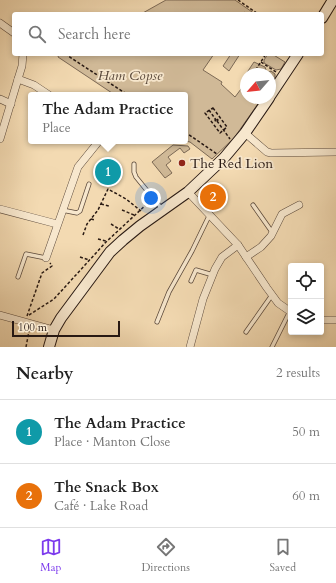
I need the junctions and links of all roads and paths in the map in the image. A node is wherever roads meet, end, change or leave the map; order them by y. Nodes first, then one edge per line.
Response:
1 (238, 0) edge
2 (333, 6) edge
3 (255, 12) edge
4 (324, 16) edge
5 (0, 24) edge
6 (12, 33) edge
7 (23, 56) edge
8 (68, 56) edge
9 (264, 56) edge
10 (297, 56) edge
11 (260, 62) junction
12 (256, 68) edge
13 (279, 74) dead end
14 (18, 79) junction
15 (276, 87) edge
16 (44, 92) edge
17 (123, 92) edge
18 (0, 99) edge
19 (10, 104) junction
20 (264, 104) edge
21 (209, 110) junction
22 (220, 118) junction
23 (217, 120) junction
24 (213, 123) junction
25 (223, 130) junction
26 (245, 133) junction
27 (188, 134) edge
28 (0, 139) edge
29 (233, 142) dead end
30 (97, 144) edge
31 (336, 152) edge
32 (224, 158) junction
33 (134, 164) dead end
34 (88, 184) dead end
35 (188, 192) junction
36 (149, 202) dead end
37 (101, 204) junction
38 (253, 205) dead end
39 (299, 205) dead end
40 (109, 206) dead end
41 (0, 209) edge
42 (162, 209) junction
43 (62, 210) junction
44 (122, 210) dead end
45 (141, 211) junction
46 (210, 214) junction
47 (134, 215) junction
48 (91, 219) junction
49 (95, 220) dead end
50 (57, 224) junction
51 (111, 224) dead end
52 (119, 229) junction
53 (272, 232) junction
54 (83, 235) dead end
55 (98, 239) dead end
56 (106, 242) junction
57 (238, 244) junction
58 (80, 257) dead end
59 (246, 257) junction
60 (46, 258) junction
61 (90, 260) junction
62 (213, 275) junction
63 (18, 277) dead end
64 (191, 281) dead end
65 (272, 295) junction
66 (288, 310) edge
67 (0, 315) edge
68 (288, 318) edge
69 (324, 320) edge
70 (336, 320) edge
71 (28, 321) junction
72 (157, 322) dead end
73 (54, 330) junction
74 (246, 332) dead end
75 (26, 347) edge
76 (49, 347) edge
77 (190, 347) edge
78 (272, 347) edge

1 - 3 path
2 - 4 main road
5 - 6 street
7 - 14 street
8 - 17 path
9 - 11 path
10 - 15 main road
11 - 12 path
11 - 13 path
14 - 16 street
14 - 19 street
18 - 19 street
19 - 28 street
20 - 26 main road
21 - 22 path
21 - 23 path
21 - 24 path
22 - 23 path
22 - 25 path
23 - 24 path
23 - 25 path
24 - 25 path
25 - 29 path
26 - 31 street
26 - 32 main road
27 - 32 path
30 - 43 street
32 - 35 main road
33 - 42 lane
34 - 43 lane
35 - 42 main road
35 - 46 street
36 - 45 path
37 - 40 path
37 - 45 path
37 - 48 path
38 - 53 lane
39 - 53 street
41 - 50 street
42 - 73 main road
43 - 50 street
44 - 47 path
45 - 47 path
46 - 57 street
46 - 72 lane
47 - 52 path
48 - 49 path
48 - 54 path
50 - 60 street
51 - 52 path
52 - 56 path
53 - 59 street
55 - 56 path
56 - 61 path
57 - 59 street
57 - 62 street
58 - 61 path
59 - 65 street
60 - 63 lane
60 - 71 path
61 - 71 path
62 - 64 lane
62 - 77 street
65 - 66 street
65 - 74 lane
67 - 71 street
68 - 78 lane
69 - 70 street
71 - 73 street
71 - 75 path
73 - 76 main road

